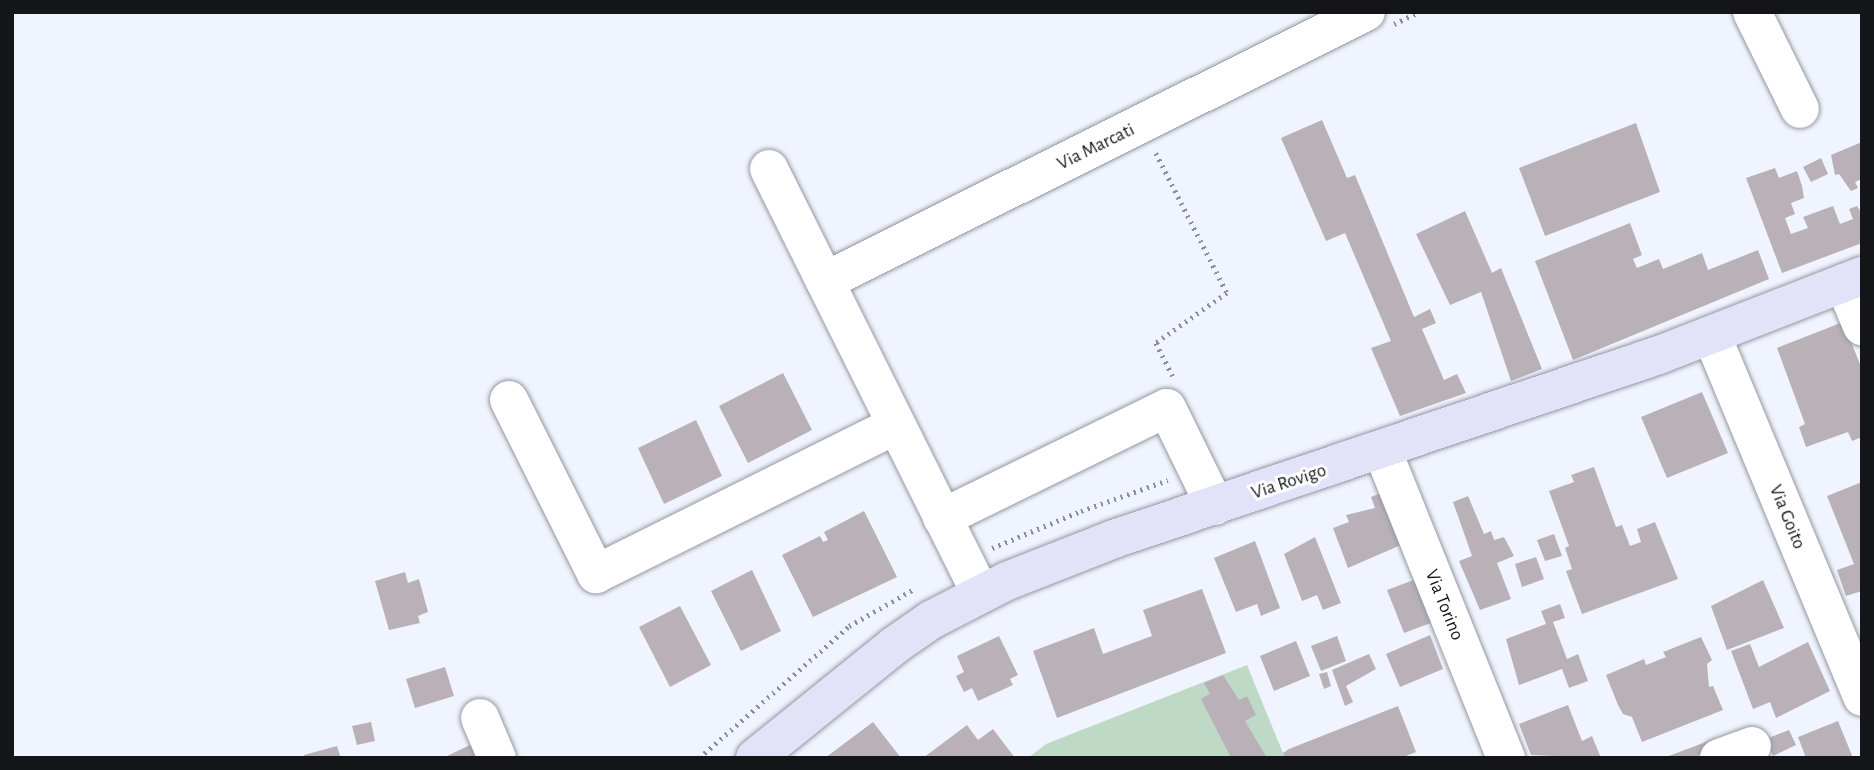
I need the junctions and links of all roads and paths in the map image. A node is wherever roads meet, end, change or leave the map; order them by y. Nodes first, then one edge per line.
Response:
1 (1419, 12) edge
2 (1752, 12) edge
3 (1374, 21) edge
4 (1800, 109) dead end
5 (1142, 124) junction
6 (769, 169) dead end
7 (1853, 279) edge
8 (825, 281) junction
9 (1862, 326) edge
10 (1712, 336) junction
11 (1178, 386) dead end
12 (509, 400) dead end
13 (896, 425) junction
14 (1383, 452) junction
15 (1178, 476) dead end
16 (1215, 506) junction
17 (1081, 511) junction
18 (942, 518) junction
19 (1084, 518) dead end
20 (981, 547) dead end
21 (917, 588) dead end
22 (980, 593) junction
23 (1862, 697) edge
24 (480, 719) dead end
25 (497, 758) edge
26 (699, 758) edge
27 (755, 758) edge
28 (1506, 758) edge

1 - 3 path
2 - 4 street
3 - 5 street, Via Marcati
5 - 8 street, Via Marcati
5 - 11 path
6 - 8 street
7 - 9 street
7 - 10 main road, Via Rovigo
8 - 13 street
10 - 14 main road, Via Rovigo
10 - 23 street, Via Goito
12 - 13 street
13 - 18 street
14 - 16 main road, Via Rovigo
14 - 28 street, Via Torino
15 - 17 path
16 - 18 street
16 - 22 main road, Via Rovigo
17 - 19 path
17 - 20 path
18 - 22 street
21 - 26 path
22 - 27 main road, Via Rovigo
24 - 25 street

